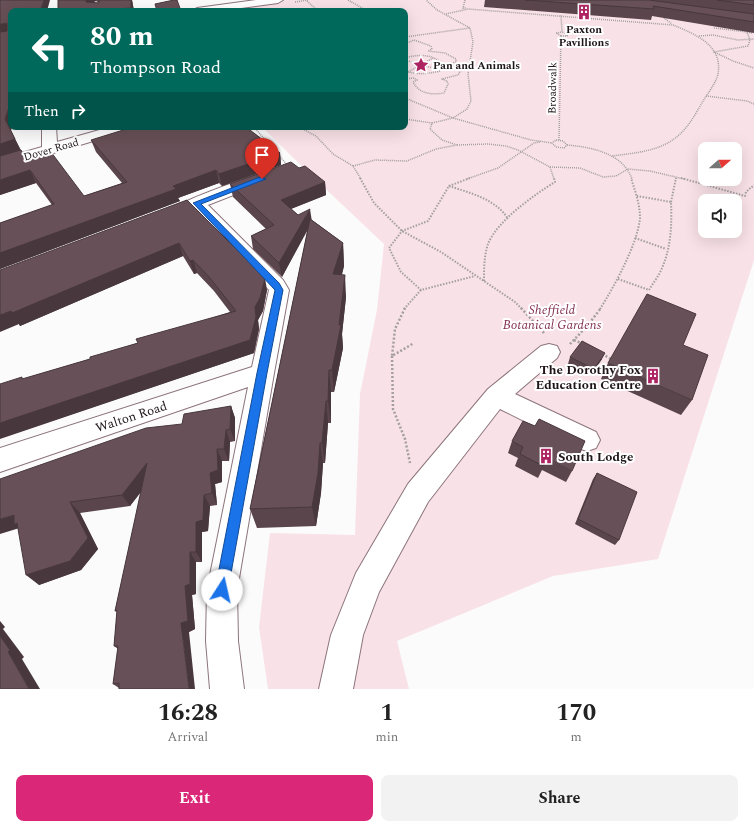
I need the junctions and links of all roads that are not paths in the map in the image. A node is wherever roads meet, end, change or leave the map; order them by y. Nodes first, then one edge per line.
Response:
1 (278, 0) edge
2 (219, 8) edge
3 (50, 130) edge
4 (114, 130) edge
5 (50, 149) junction
6 (0, 164) edge
7 (289, 169) edge
8 (196, 203) junction
9 (167, 214) edge
10 (549, 352) road end
11 (262, 373) junction
12 (496, 396) junction
13 (587, 440) dead end
14 (0, 460) edge
15 (227, 689) edge
16 (336, 689) edge

1 - 2 street
3 - 5 street
4 - 5 street, Dover Road
5 - 6 street, Dover Road
7 - 8 street
8 - 9 street
8 - 11 street
10 - 12 street
11 - 14 street, Walton Road
11 - 15 street
12 - 13 street
12 - 16 street

